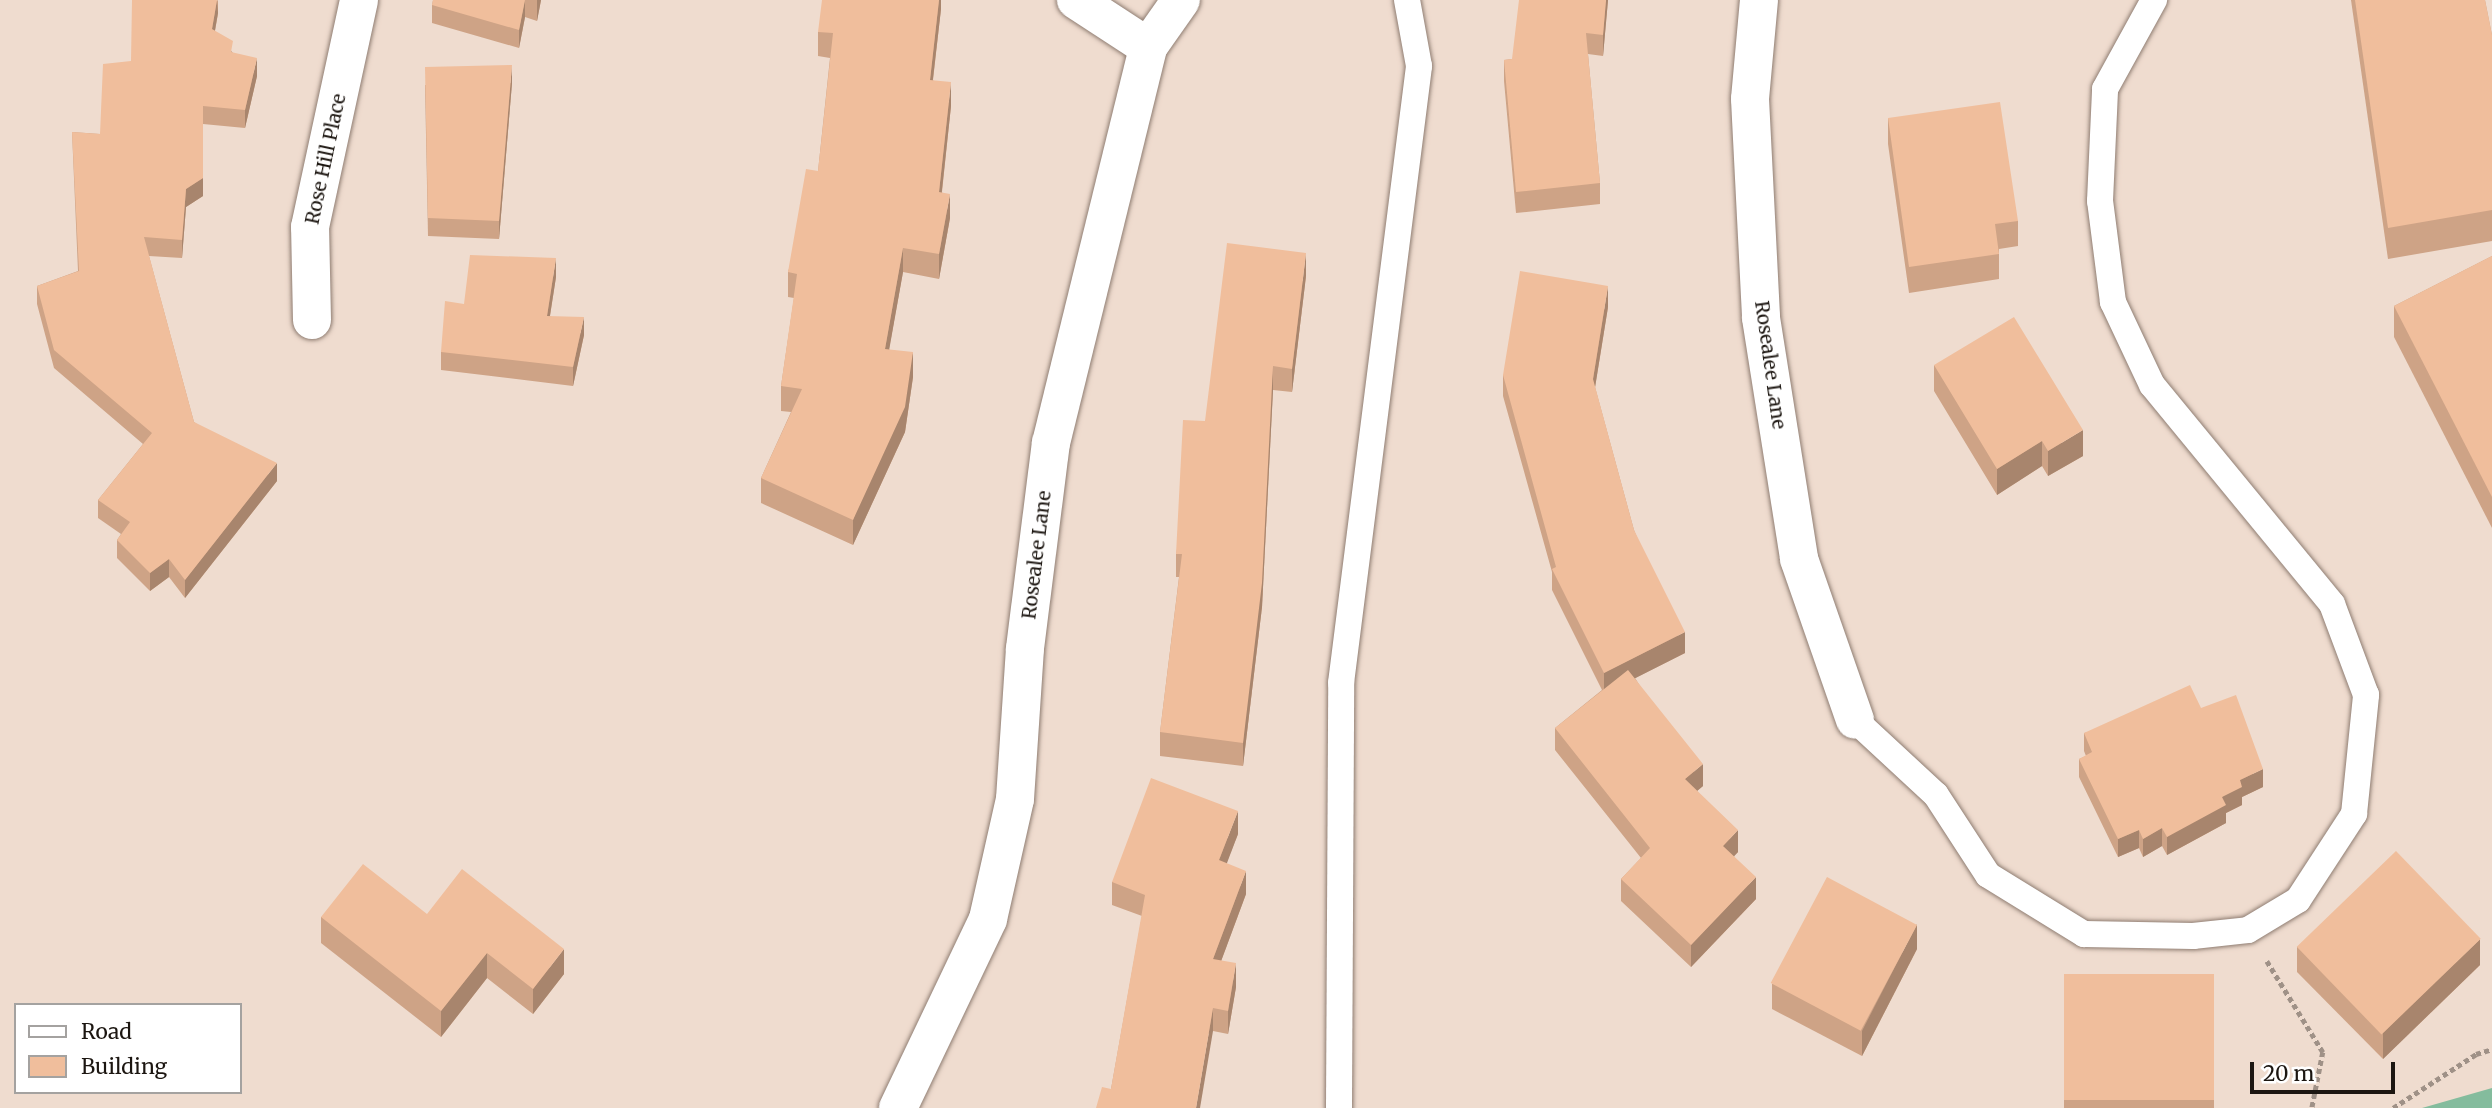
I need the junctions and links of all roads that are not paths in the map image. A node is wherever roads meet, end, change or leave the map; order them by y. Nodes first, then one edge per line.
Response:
1 (359, 0) edge
2 (1076, 0) edge
3 (1181, 0) edge
4 (1407, 0) edge
5 (1759, 0) edge
6 (2154, 0) edge
7 (1148, 47) junction
8 (312, 320) dead end
9 (1855, 720) joint
10 (898, 1108) edge
11 (1339, 1108) edge

1 - 8 street, Rose Hill Place
2 - 7 street
3 - 7 street, Rosealee Lane
4 - 11 lane
5 - 9 street, Rosealee Lane
6 - 9 lane
7 - 10 street, Rosealee Lane

